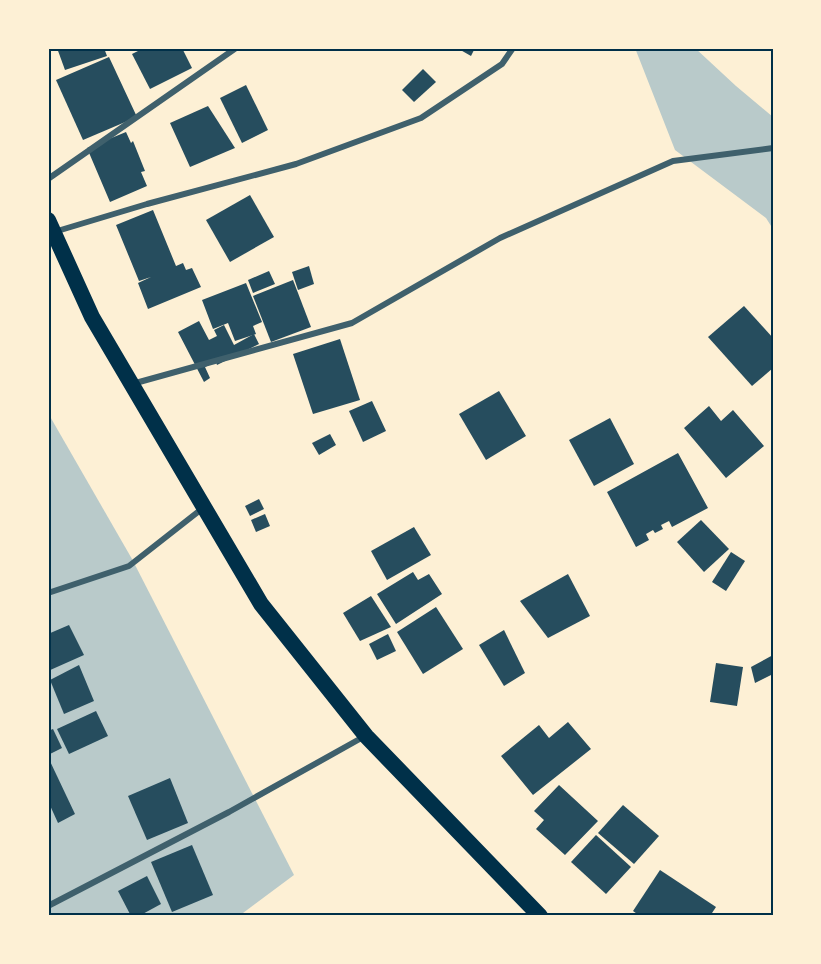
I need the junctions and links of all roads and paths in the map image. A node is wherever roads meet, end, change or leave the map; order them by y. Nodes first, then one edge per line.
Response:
1 (236, 48) edge
2 (513, 48) edge
3 (773, 148) edge
4 (48, 179) edge
5 (51, 226) edge
6 (131, 384) junction
7 (204, 507) junction
8 (48, 593) edge
9 (366, 736) junction
10 (48, 906) edge
11 (540, 916) edge

1 - 4 street
2 - 5 street
3 - 6 street
5 - 6 highway
6 - 7 highway
7 - 8 street
7 - 9 highway
9 - 10 street
9 - 11 highway

